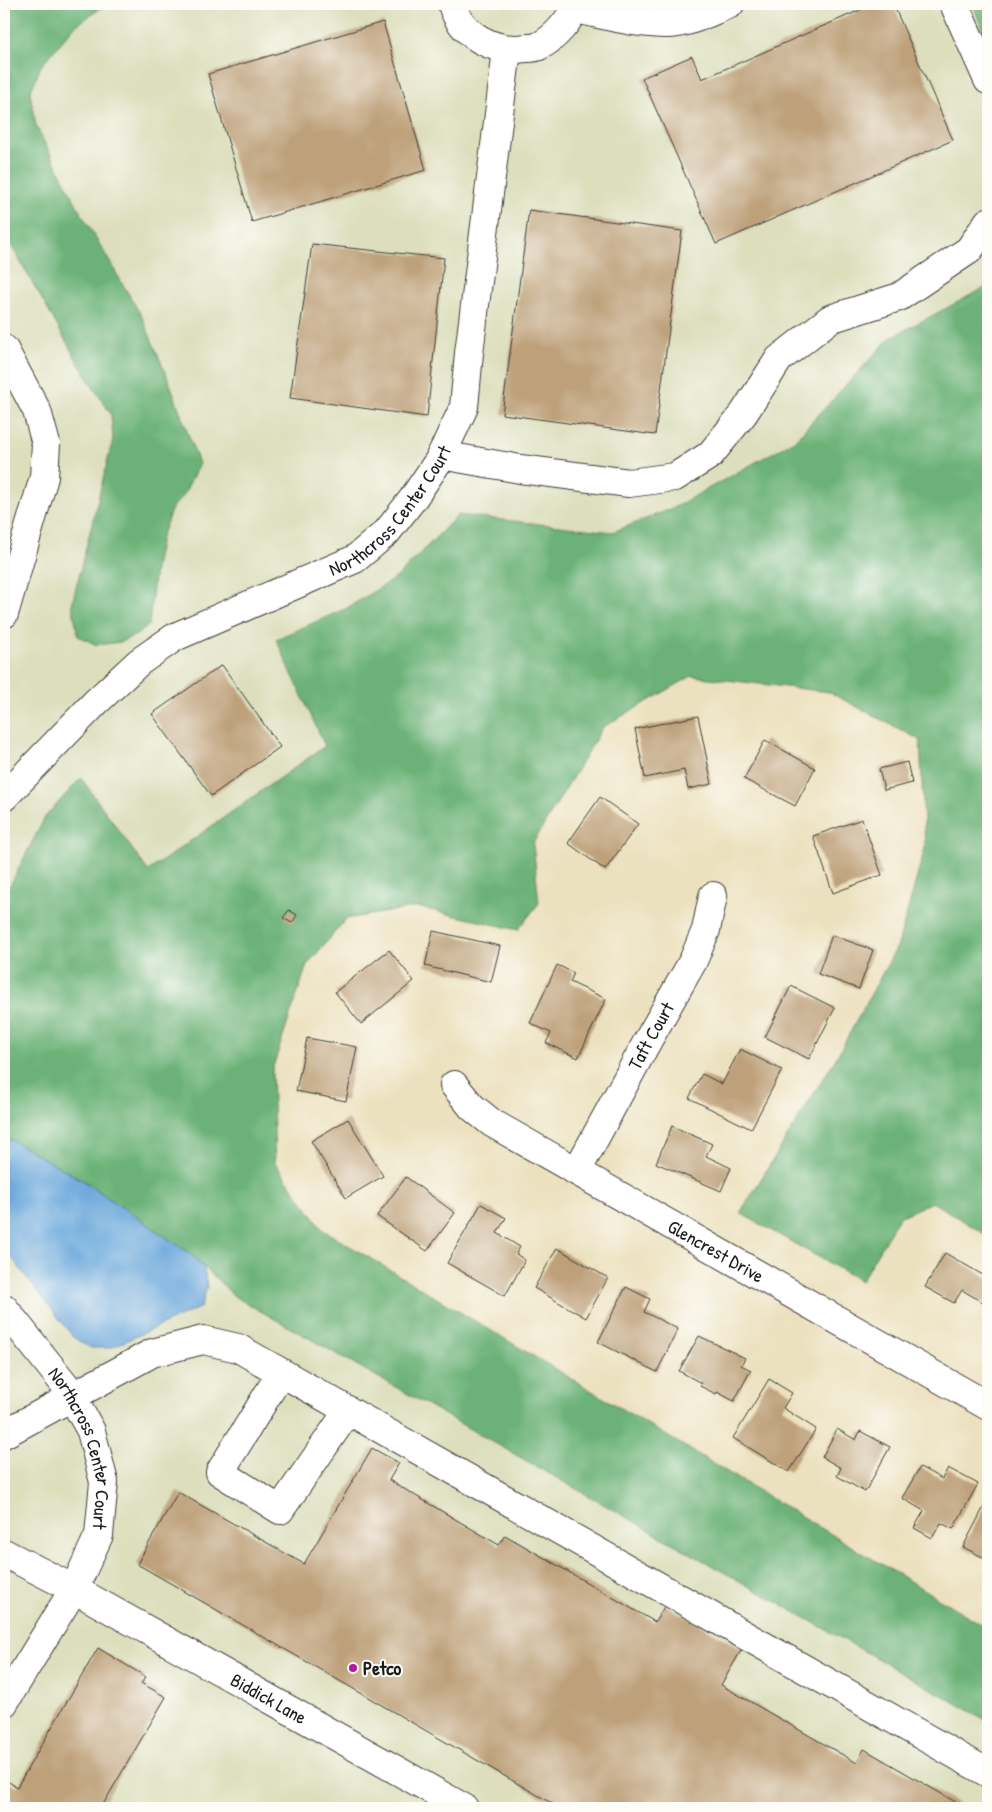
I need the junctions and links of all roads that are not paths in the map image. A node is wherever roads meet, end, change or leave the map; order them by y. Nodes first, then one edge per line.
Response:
1 (452, 4) edge
2 (730, 4) edge
3 (954, 4) edge
4 (576, 6) edge
5 (506, 50) junction
6 (988, 80) edge
7 (988, 222) edge
8 (4, 349) edge
9 (441, 455) junction
10 (4, 614) edge
11 (4, 797) edge
12 (713, 896) dead end
13 (454, 1085) dead end
14 (577, 1171) junction
15 (4, 1308) edge
16 (281, 1373) junction
17 (71, 1397) junction
18 (988, 1406) edge
19 (348, 1411) junction
20 (4, 1434) edge
21 (4, 1553) edge
22 (74, 1589) junction
23 (4, 1703) edge
24 (988, 1773) edge
25 (464, 1808) edge

1 - 5 street
2 - 4 street
3 - 6 street
4 - 5 street
5 - 9 street, Northcross Center Court
7 - 9 street
8 - 10 street
9 - 11 street, Northcross Center Court
12 - 14 street, Taft Court
13 - 14 street, Glencrest Drive
14 - 18 street, Glencrest Drive
15 - 17 street, Northcross Center Court
16 - 17 street
16 - 19 street
16 - 19 street
17 - 20 street
17 - 22 street, Northcross Center Court
19 - 24 street
21 - 22 street, Biddick Lane
22 - 23 street, Northcross Center Court
22 - 25 street, Biddick Lane

